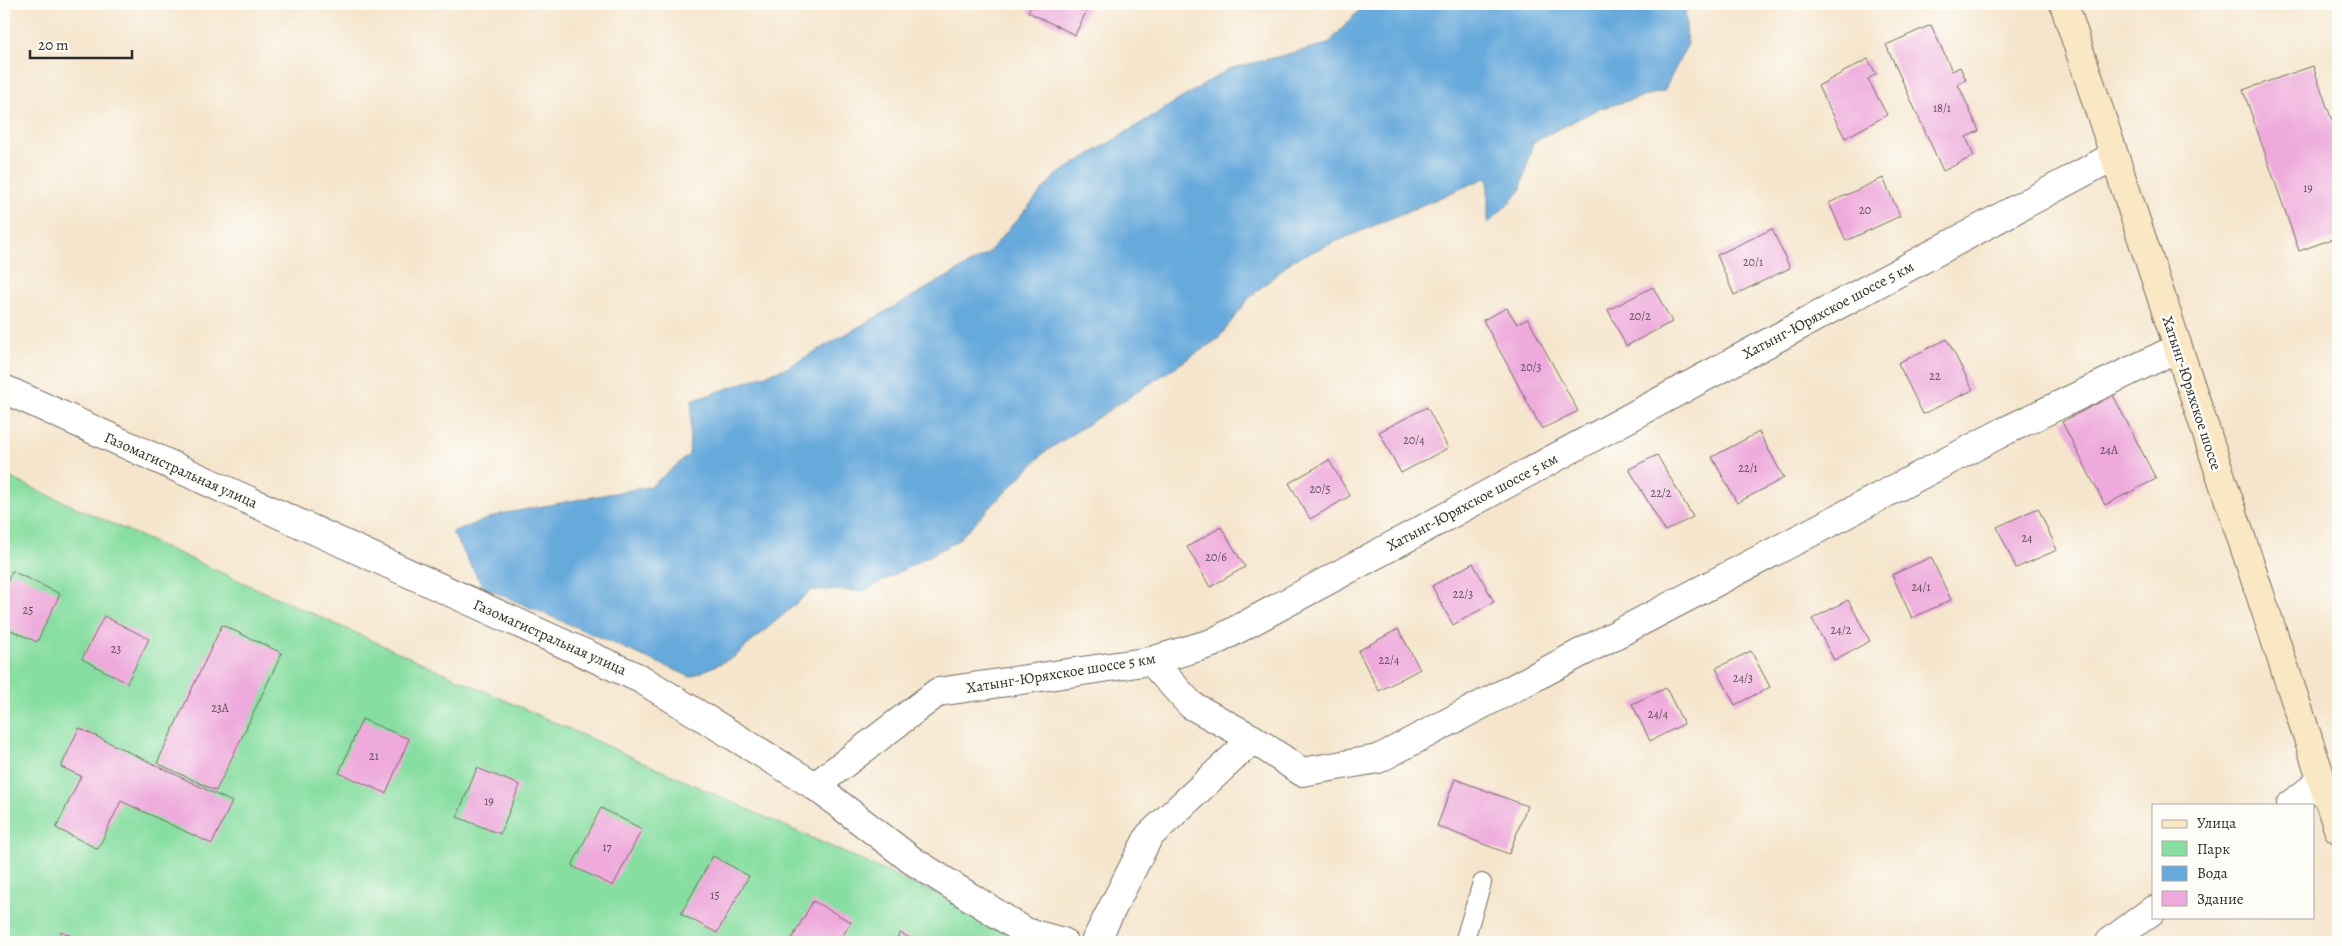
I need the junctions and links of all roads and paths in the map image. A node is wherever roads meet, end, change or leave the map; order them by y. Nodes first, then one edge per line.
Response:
1 (2064, 4) edge
2 (2114, 156) junction
3 (2178, 348) junction
4 (4, 389) edge
5 (1151, 661) junction
6 (1253, 739) junction
7 (2330, 776) edge
8 (815, 786) junction
9 (2292, 804) edge
10 (2338, 829) edge
11 (1482, 882) dead end
12 (2152, 911) edge
13 (1063, 942) edge
14 (1095, 942) edge
15 (1464, 942) edge
16 (2110, 942) edge

1 - 2 main road, Хатынг-Юряхское шоссе
2 - 3 main road, Хатынг-Юряхское шоссе
2 - 5 street, Хатынг-Юряхское шоссе 5 км
3 - 6 street
3 - 7 main road, Хатынг-Юряхское шоссе
4 - 8 street, Газомагистральная улица
5 - 6 street
5 - 8 street, Хатынг-Юряхское шоссе 5 км
6 - 14 street
7 - 9 street
7 - 10 main road, Хатынг-Юряхское шоссе
8 - 13 street, Газомагистральная улица
11 - 15 lane
12 - 16 street

